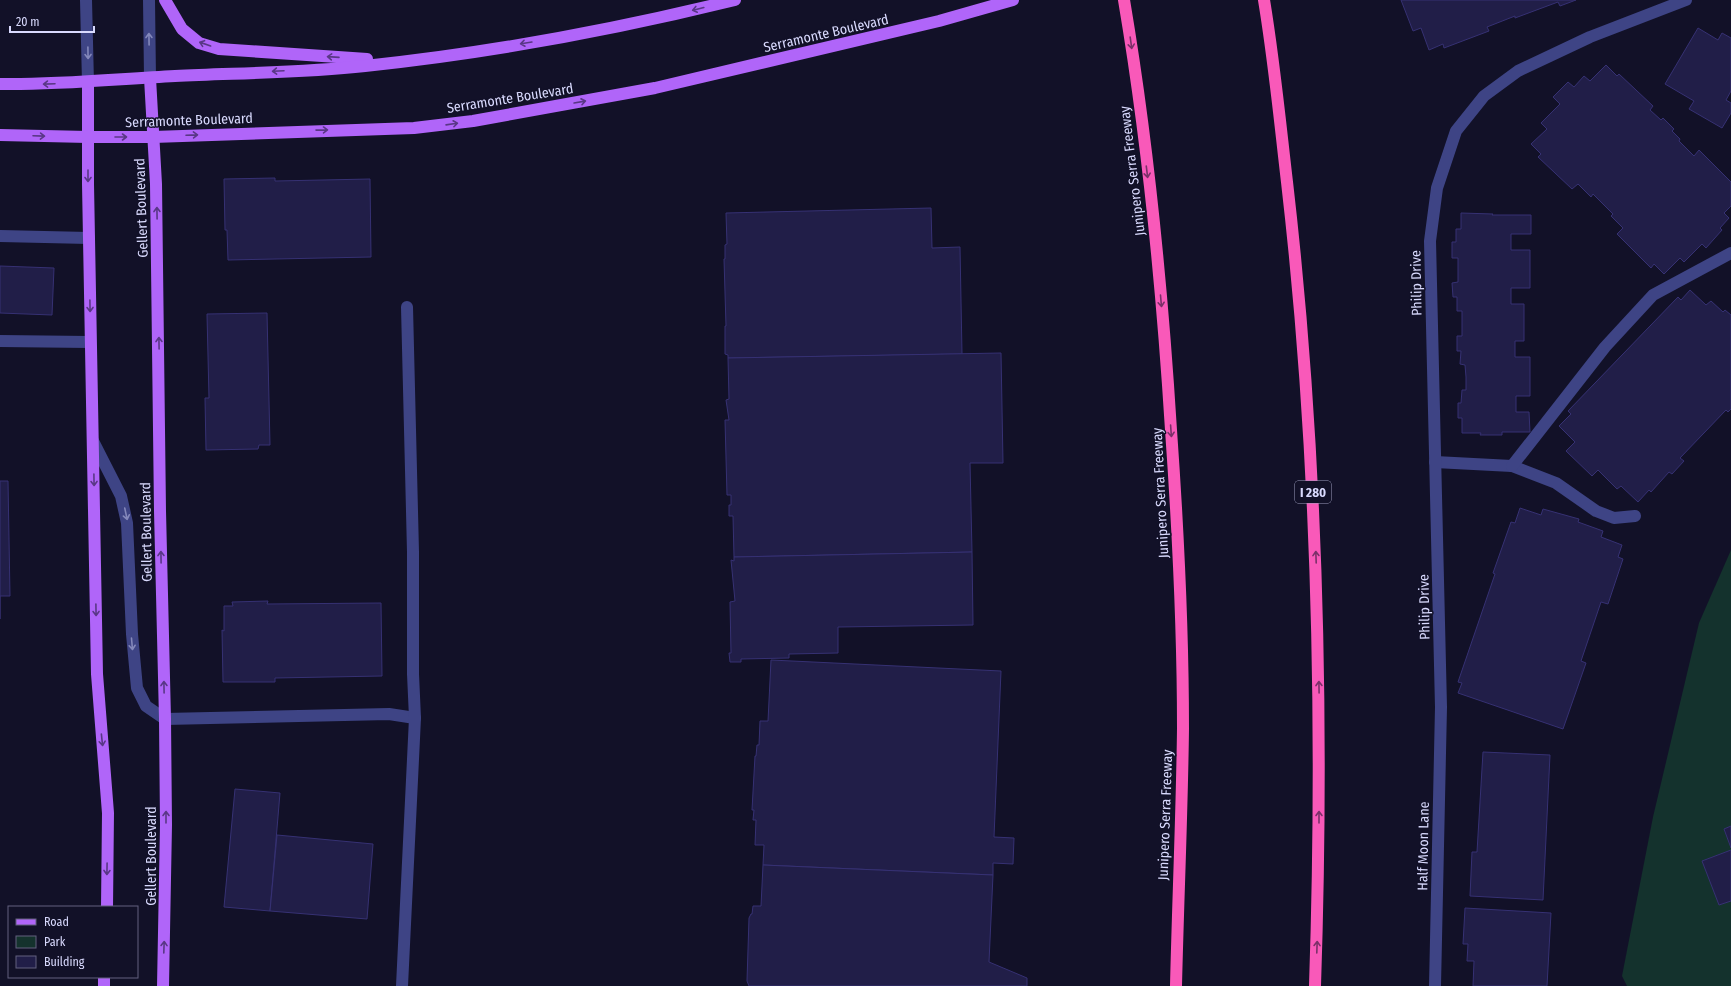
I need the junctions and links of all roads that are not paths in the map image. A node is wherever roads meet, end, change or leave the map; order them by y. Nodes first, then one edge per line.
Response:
1 (86, 0) edge
2 (149, 0) edge
3 (165, 0) edge
4 (735, 0) edge
5 (1013, 0) edge
6 (1264, 0) edge
7 (1686, 0) edge
8 (1125, 2) edge
9 (400, 62) junction
10 (150, 78) junction
11 (88, 83) junction
12 (0, 84) edge
13 (0, 135) edge
14 (88, 137) junction
15 (153, 137) junction
16 (0, 236) edge
17 (89, 238) junction
18 (1731, 252) edge
19 (407, 307) dead end
20 (0, 341) edge
21 (90, 342) junction
22 (93, 441) junction
23 (1435, 462) junction
24 (1512, 466) junction
25 (1634, 516) dead end
26 (1441, 707) joint
27 (415, 718) junction
28 (165, 719) junction
29 (107, 906) edge
30 (163, 986) edge
31 (402, 986) edge
32 (1176, 986) edge
33 (1315, 986) edge
34 (1435, 986) edge

1 -> 11 street
10 -> 2 street
9 -> 3 main road
4 -> 9 main road
15 -> 5 main road, Serramonte Boulevard
33 -> 6 highway, I 280
7 - 23 street, Philip Drive
8 -> 32 highway, Junipero Serra Freeway
9 -> 10 main road
10 - 11 main road
10 - 15 main road, Gellert Boulevard
11 -> 12 main road
11 - 14 main road
13 -> 14 main road, Serramonte Boulevard
14 -> 15 main road, Serramonte Boulevard
14 -> 17 main road
28 -> 15 main road, Gellert Boulevard
16 - 17 street
17 -> 21 main road
18 - 24 street
19 - 27 street
20 - 21 street
21 - 22 main road
22 -> 28 street
22 -> 29 main road
23 - 24 street
23 - 26 street, Philip Drive
24 - 25 street
26 - 34 street, Half Moon Lane
27 - 28 street
27 - 31 street
30 -> 28 main road, Gellert Boulevard

